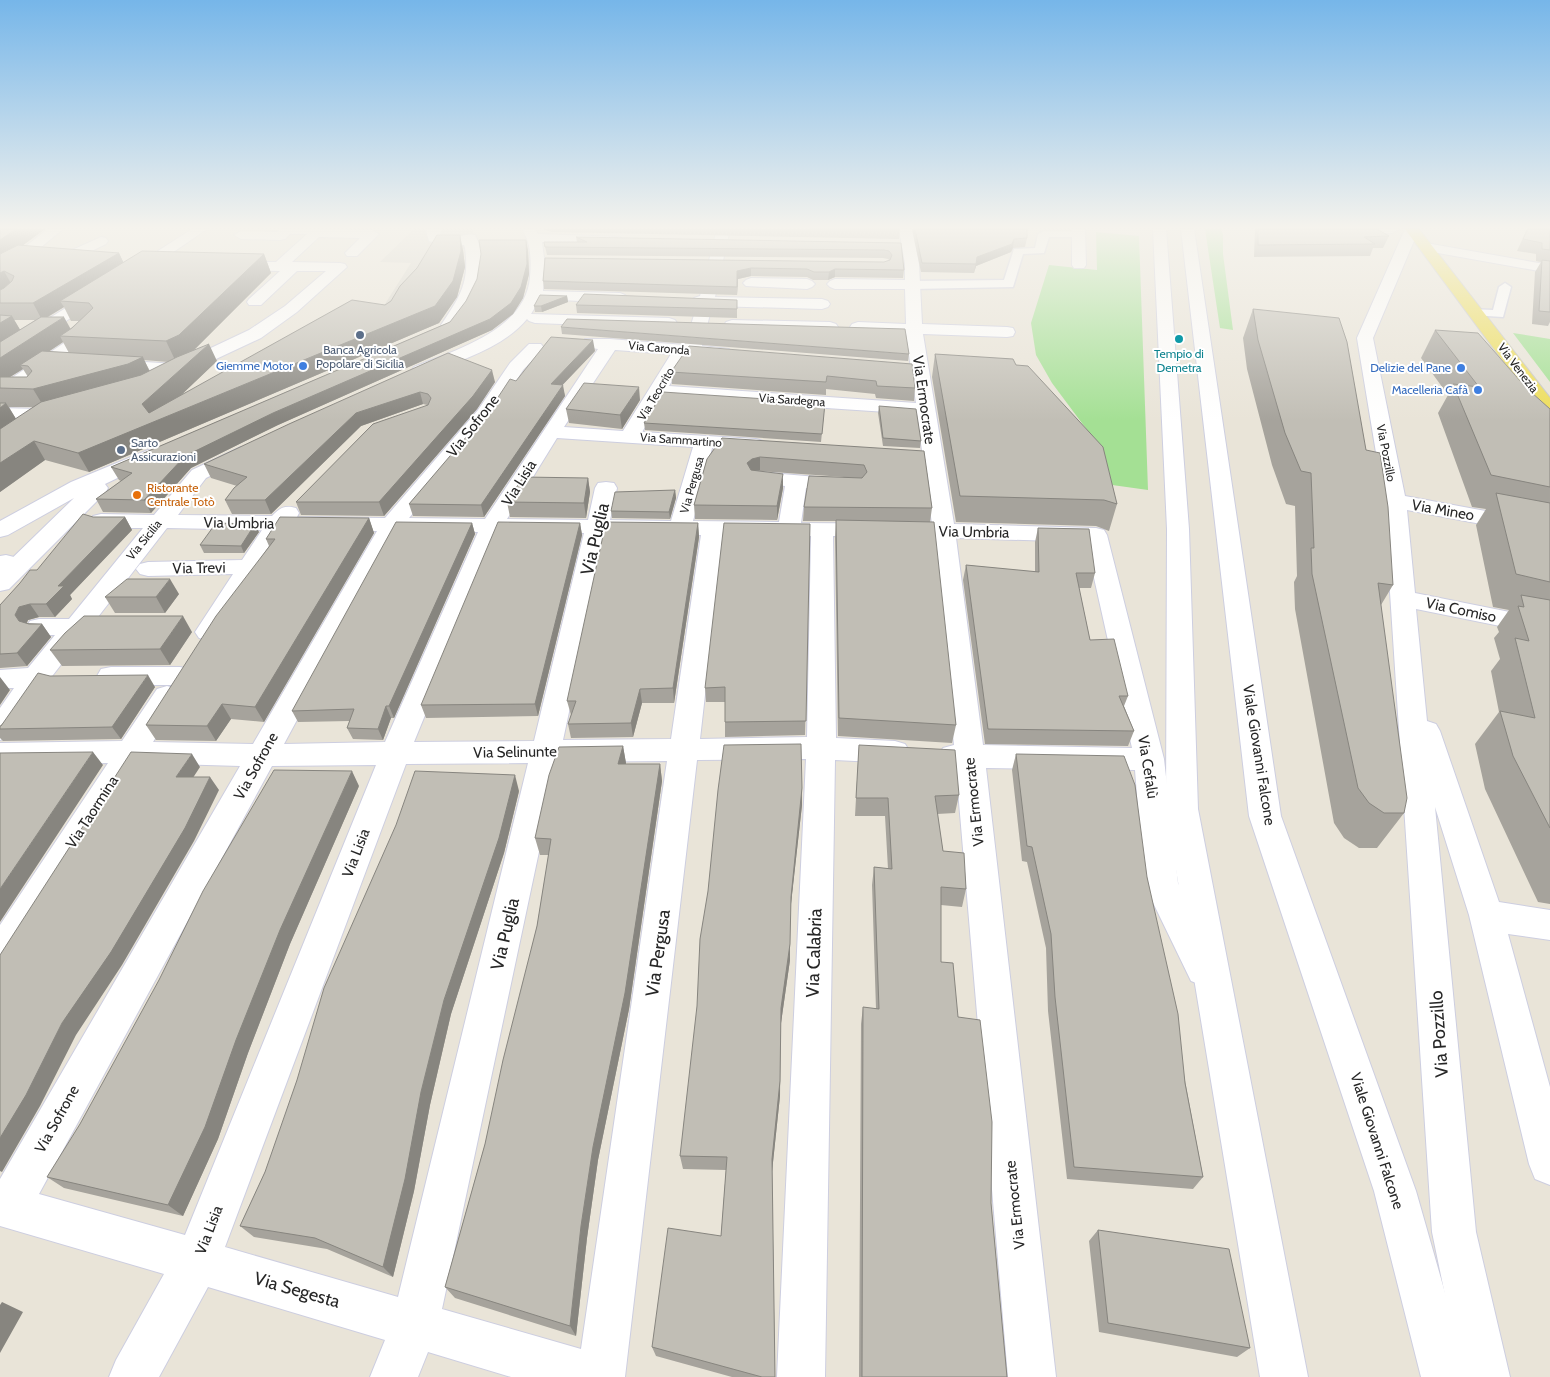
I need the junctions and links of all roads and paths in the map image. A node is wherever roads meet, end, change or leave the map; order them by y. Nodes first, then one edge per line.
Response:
1 (100, 293) edge
2 (263, 293) edge
3 (309, 293) edge
4 (470, 293) edge
5 (535, 293) edge
6 (709, 293) edge
7 (910, 293) edge
8 (1163, 293) edge
9 (1196, 293) edge
10 (1384, 293) edge
11 (1462, 293) edge
12 (1503, 293) edge
13 (544, 296) edge
14 (639, 299) edge
15 (687, 300) edge
16 (706, 301) junction
17 (255, 302) dead end
18 (58, 303) edge
19 (82, 304) junction
20 (822, 304) dead end
21 (1476, 312) junction
22 (535, 318) dead end
23 (699, 324) junction
24 (18, 326) edge
25 (45, 326) junction
26 (830, 326) edge
27 (858, 327) edge
28 (914, 329) junction
29 (1007, 332) dead end
30 (432, 334) edge
31 (498, 336) junction
32 (572, 341) edge
33 (610, 344) junction
34 (687, 350) junction
35 (742, 355) edge
36 (0, 356) edge
37 (48, 362) junction
38 (76, 364) edge
39 (95, 364) edge
40 (179, 369) junction
41 (401, 379) edge
42 (153, 384) edge
43 (32, 390) edge
44 (658, 391) junction
45 (81, 405) edge
46 (926, 409) junction
47 (1550, 411) edge
48 (0, 414) edge
49 (44, 415) junction
50 (22, 430) edge
51 (551, 432) junction
52 (629, 437) junction
53 (704, 442) junction
54 (260, 444) edge
55 (773, 446) edge
56 (162, 450) edge
57 (119, 470) junction
58 (760, 478) edge
59 (797, 481) junction
60 (853, 486) edge
61 (606, 488) dead end
62 (306, 495) edge
63 (1395, 501) junction
64 (101, 521) edge
65 (159, 522) junction
66 (278, 523) junction
67 (392, 524) junction
68 (492, 525) junction
69 (598, 527) junction
70 (696, 528) junction
71 (806, 529) junction
72 (1550, 530) edge
73 (0, 531) edge
74 (944, 531) junction
75 (1096, 535) joint
76 (38, 546) junction
77 (250, 566) junction
78 (1, 568) edge
79 (148, 569) dead end
80 (1402, 598) junction
81 (185, 622) dead end
82 (214, 622) junction
83 (94, 624) junction
84 (39, 627) edge
85 (1550, 628) edge
86 (180, 676) junction
87 (63, 677) junction
88 (0, 679) edge
89 (1411, 687) junction
90 (0, 730) edge
91 (821, 748) junction
92 (685, 749) junction
93 (130, 752) junction
94 (547, 752) junction
95 (395, 753) junction
96 (0, 754) edge
97 (262, 755) junction
98 (970, 757) junction
99 (1149, 759) junction
100 (1486, 915) junction
101 (1550, 925) edge
102 (0, 955) edge
103 (1215, 992) junction
104 (1550, 1164) edge
105 (4, 1205) edge
106 (198, 1261) junction
107 (414, 1325) junction
108 (133, 1377) edge
109 (394, 1377) edge
110 (593, 1377) edge
111 (601, 1377) edge
112 (801, 1377) edge
113 (1032, 1377) edge
114 (1284, 1377) edge
115 (1446, 1377) edge
116 (1486, 1377) edge

1 - 19 street
2 - 17 street
3 - 40 street
4 - 30 street
5 - 31 street
6 - 16 street, Via Teocrito
7 - 28 street, Via Ermocrate
8 - 103 street
9 - 115 street, Viale Giovanni Falcone
10 - 63 street, Via Pozzillo
11 - 21 main road, Via Venezia
12 - 21 lane
13 - 14 street
15 - 16 street
16 - 20 street
16 - 23 street, Via Teocrito
18 - 19 street
19 - 25 street
21 - 47 main road, Via Venezia
22 - 23 street
23 - 26 street
23 - 34 street, Via Teocrito
24 - 25 street
25 - 36 street
25 - 37 street
27 - 28 street
28 - 29 street
28 - 46 street, Via Ermocrate
31 - 41 street
31 - 67 street, Via Sofrone
32 - 33 street, Via Caronda
33 - 34 street, Via Caronda
33 - 51 street, Via Lisia
34 - 35 street, Via Caronda
34 - 44 street, Via Teocrito
37 - 38 street
37 - 43 street
39 - 40 street
40 - 42 street
44 - 46 street, Via Sardegna
44 - 52 street, Via Teocrito
45 - 49 street
46 - 74 street, Via Ermocrate
48 - 49 street
49 - 50 street
51 - 52 street, Via Sammartino
51 - 68 street, Via Lisia
52 - 53 street, Via Sammartino
53 - 55 street, Via Sammartino
53 - 70 street, Via Pergusa
54 - 65 street, Via Sicilia
56 - 57 street
57 - 73 street
57 - 76 street
58 - 59 street
59 - 60 street
59 - 71 street, Via Calabria
61 - 69 street, Via Puglia
62 - 66 street, Via Taormina
63 - 72 street, Via Mineo
63 - 80 street, Via Pozzillo
64 - 65 street, Via Umbria
65 - 66 street, Via Umbria
65 - 83 street, Via Sicilia
66 - 67 street, Via Umbria
66 - 77 street, Via Taormina
67 - 68 street, Via Umbria
67 - 97 street, Via Sofrone
68 - 69 street, Via Umbria
68 - 95 street, Via Lisia
69 - 70 street, Via Umbria
69 - 94 street, Via Puglia
70 - 71 street, Via Umbria
70 - 92 street, Via Pergusa
71 - 74 street, Via Umbria
71 - 91 street, Via Calabria
73 - 76 street
74 - 75 street, Via Umbria
74 - 98 street, Via Ermocrate
75 - 99 street, Via Cefalù
76 - 78 street
77 - 79 street, Via Trevi
77 - 82 street, Via Taormina
80 - 85 street, Via Comiso
80 - 89 street, Via Pozzillo
81 - 82 street
82 - 86 street, Via Taormina
83 - 84 street
83 - 87 street, Via Sicilia
86 - 87 street
86 - 93 street, Via Taormina
87 - 88 street
87 - 90 street, Via Sicilia
89 - 100 street, Via Pozzillo
89 - 116 street, Via Pozzillo
91 - 92 street, Via Selinunte
91 - 98 street, Via Selinunte
91 - 112 street, Via Calabria
92 - 94 street, Via Selinunte
92 - 111 street, Via Pergusa
93 - 96 street, Via Selinunte
93 - 97 street, Via Selinunte
93 - 102 street, Via Taormina
94 - 95 street, Via Selinunte
94 - 107 street, Via Puglia
95 - 97 street, Via Selinunte
95 - 106 street, Via Lisia
97 - 105 street, Via Sofrone
98 - 99 street, Via Selinunte
98 - 113 street, Via Ermocrate
99 - 103 street, Via Cefalù
100 - 101 street
100 - 104 street, Via Pozzillo
103 - 114 street
105 - 106 street, Via Segesta
106 - 107 street, Via Segesta
106 - 108 street, Via Lisia
107 - 109 street, Via Puglia
107 - 110 street, Via Segesta

